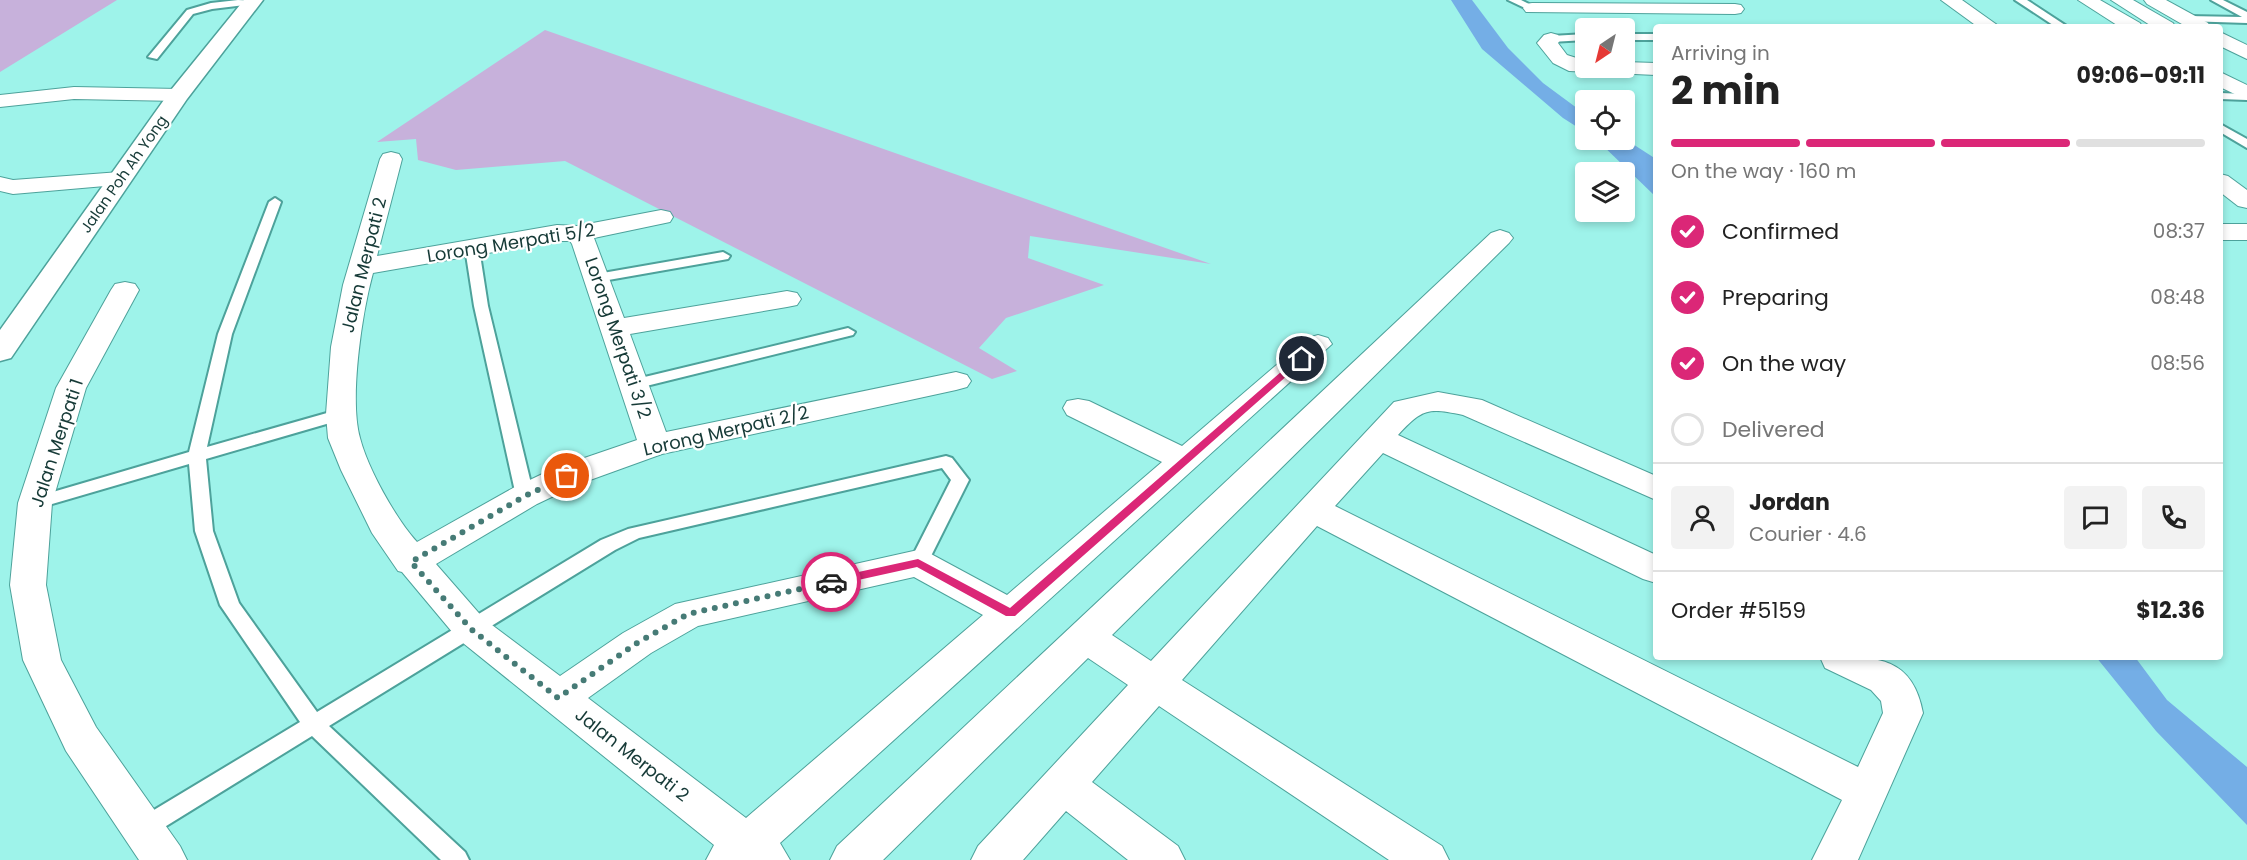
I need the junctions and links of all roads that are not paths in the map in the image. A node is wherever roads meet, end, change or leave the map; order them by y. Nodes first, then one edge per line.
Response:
1 (1512, 0) edge
2 (1950, 0) edge
3 (2020, 0) edge
4 (2087, 0) edge
5 (2120, 0) edge
6 (2153, 0) edge
7 (2216, 0) edge
8 (254, 1) edge
9 (1532, 8) joint
10 (1736, 10) edge
11 (2247, 18) edge
12 (2194, 23) edge
13 (1986, 24) edge
14 (2058, 24) edge
15 (2128, 24) edge
16 (2161, 24) edge
17 (1635, 37) edge
18 (1653, 37) edge
19 (1575, 38) edge
20 (1551, 39) joint
21 (2223, 40) edge
22 (2247, 53) edge
23 (153, 57) dead end
24 (2223, 60) edge
25 (1575, 66) edge
26 (1635, 69) edge
27 (1653, 69) edge
28 (2247, 74) edge
29 (2223, 80) edge
30 (179, 95) junction
31 (2223, 96) edge
32 (2247, 96) edge
33 (0, 101) edge
34 (2223, 129) edge
35 (2247, 144) edge
36 (391, 159) dead end
37 (120, 179) junction
38 (2223, 183) edge
39 (0, 184) edge
40 (2247, 201) edge
41 (275, 202) dead end
42 (661, 217) dead end
43 (2223, 232) edge
44 (2247, 232) edge
45 (577, 234) junction
46 (1500, 238) dead end
47 (472, 248) junction
48 (723, 256) dead end
49 (361, 267) junction
50 (597, 278) junction
51 (125, 290) dead end
52 (787, 299) dead end
53 (614, 328) junction
54 (848, 333) dead end
55 (1318, 344) dead end
56 (0, 352) edge
57 (956, 381) dead end
58 (634, 384) junction
59 (1078, 408) dead end
60 (341, 414) junction
61 (1378, 438) junction
62 (655, 445) junction
63 (197, 456) junction
64 (1185, 460) junction
65 (1653, 488) edge
66 (525, 496) junction
67 (35, 503) junction
68 (1313, 509) junction
69 (411, 562) junction
70 (918, 562) junction
71 (1653, 569) edge
72 (1011, 613) junction
73 (471, 629) junction
74 (1085, 637) junction
75 (1845, 660) edge
76 (1156, 683) junction
77 (558, 698) junction
78 (314, 725) junction
79 (1064, 784) junction
80 (1869, 793) junction
81 (153, 845) edge
82 (748, 855) edge
83 (457, 860) edge
84 (853, 860) edge
85 (994, 860) edge
86 (1162, 860) edge
87 (1426, 860) edge
88 (1835, 860) edge

1 - 9 lane
2 - 13 street
3 - 14 lane
4 - 15 street
5 - 16 street
6 - 12 street
7 - 11 lane
8 - 23 lane
8 - 30 main road, Jalan Poh Ah Yong
9 - 10 street
11 - 12 lane
17 - 18 lane
19 - 20 lane
20 - 25 street
21 - 22 street
24 - 28 street
26 - 27 street
29 - 32 street
30 - 33 street
30 - 37 main road, Jalan Poh Ah Yong
31 - 32 lane
34 - 35 lane
36 - 49 street, Jalan Merpati 2
37 - 39 street
37 - 56 main road, Jalan Poh Ah Yong
38 - 40 street
41 - 63 lane
42 - 45 street, Lorong Merpati 5/2
43 - 44 street
45 - 47 street, Lorong Merpati 5/2
45 - 50 street, Lorong Merpati 3/2
46 - 74 street
47 - 49 street, Lorong Merpati 5/2
47 - 66 lane
48 - 50 lane
49 - 60 street, Jalan Merpati 2
50 - 53 street, Lorong Merpati 3/2
51 - 67 street, Jalan Merpati 1
52 - 53 street
53 - 58 street, Lorong Merpati 3/2
54 - 58 lane
55 - 64 street, Jalan Merpati 2
57 - 62 street, Lorong Merpati 2/2
58 - 62 street, Lorong Merpati 3/2
59 - 64 street
60 - 63 lane
60 - 69 street, Jalan Merpati 2
61 - 65 street
61 - 68 street
61 - 71 street
62 - 66 street, Lorong Merpati 2/2
63 - 67 lane
63 - 78 lane
64 - 72 street, Jalan Merpati 2
66 - 69 street, Lorong Merpati 2/2
67 - 81 street, Jalan Merpati 1
68 - 76 street
68 - 80 street
69 - 73 street, Jalan Merpati 2
70 - 72 street
70 - 73 lane
70 - 77 street
72 - 82 street, Jalan Merpati 2
73 - 77 street, Jalan Merpati 2
73 - 78 lane
74 - 76 street
74 - 84 street
75 - 80 street
76 - 79 street
76 - 87 street
77 - 82 street, Jalan Merpati 2
78 - 81 lane
78 - 83 lane
79 - 85 street
79 - 86 street
80 - 88 street

